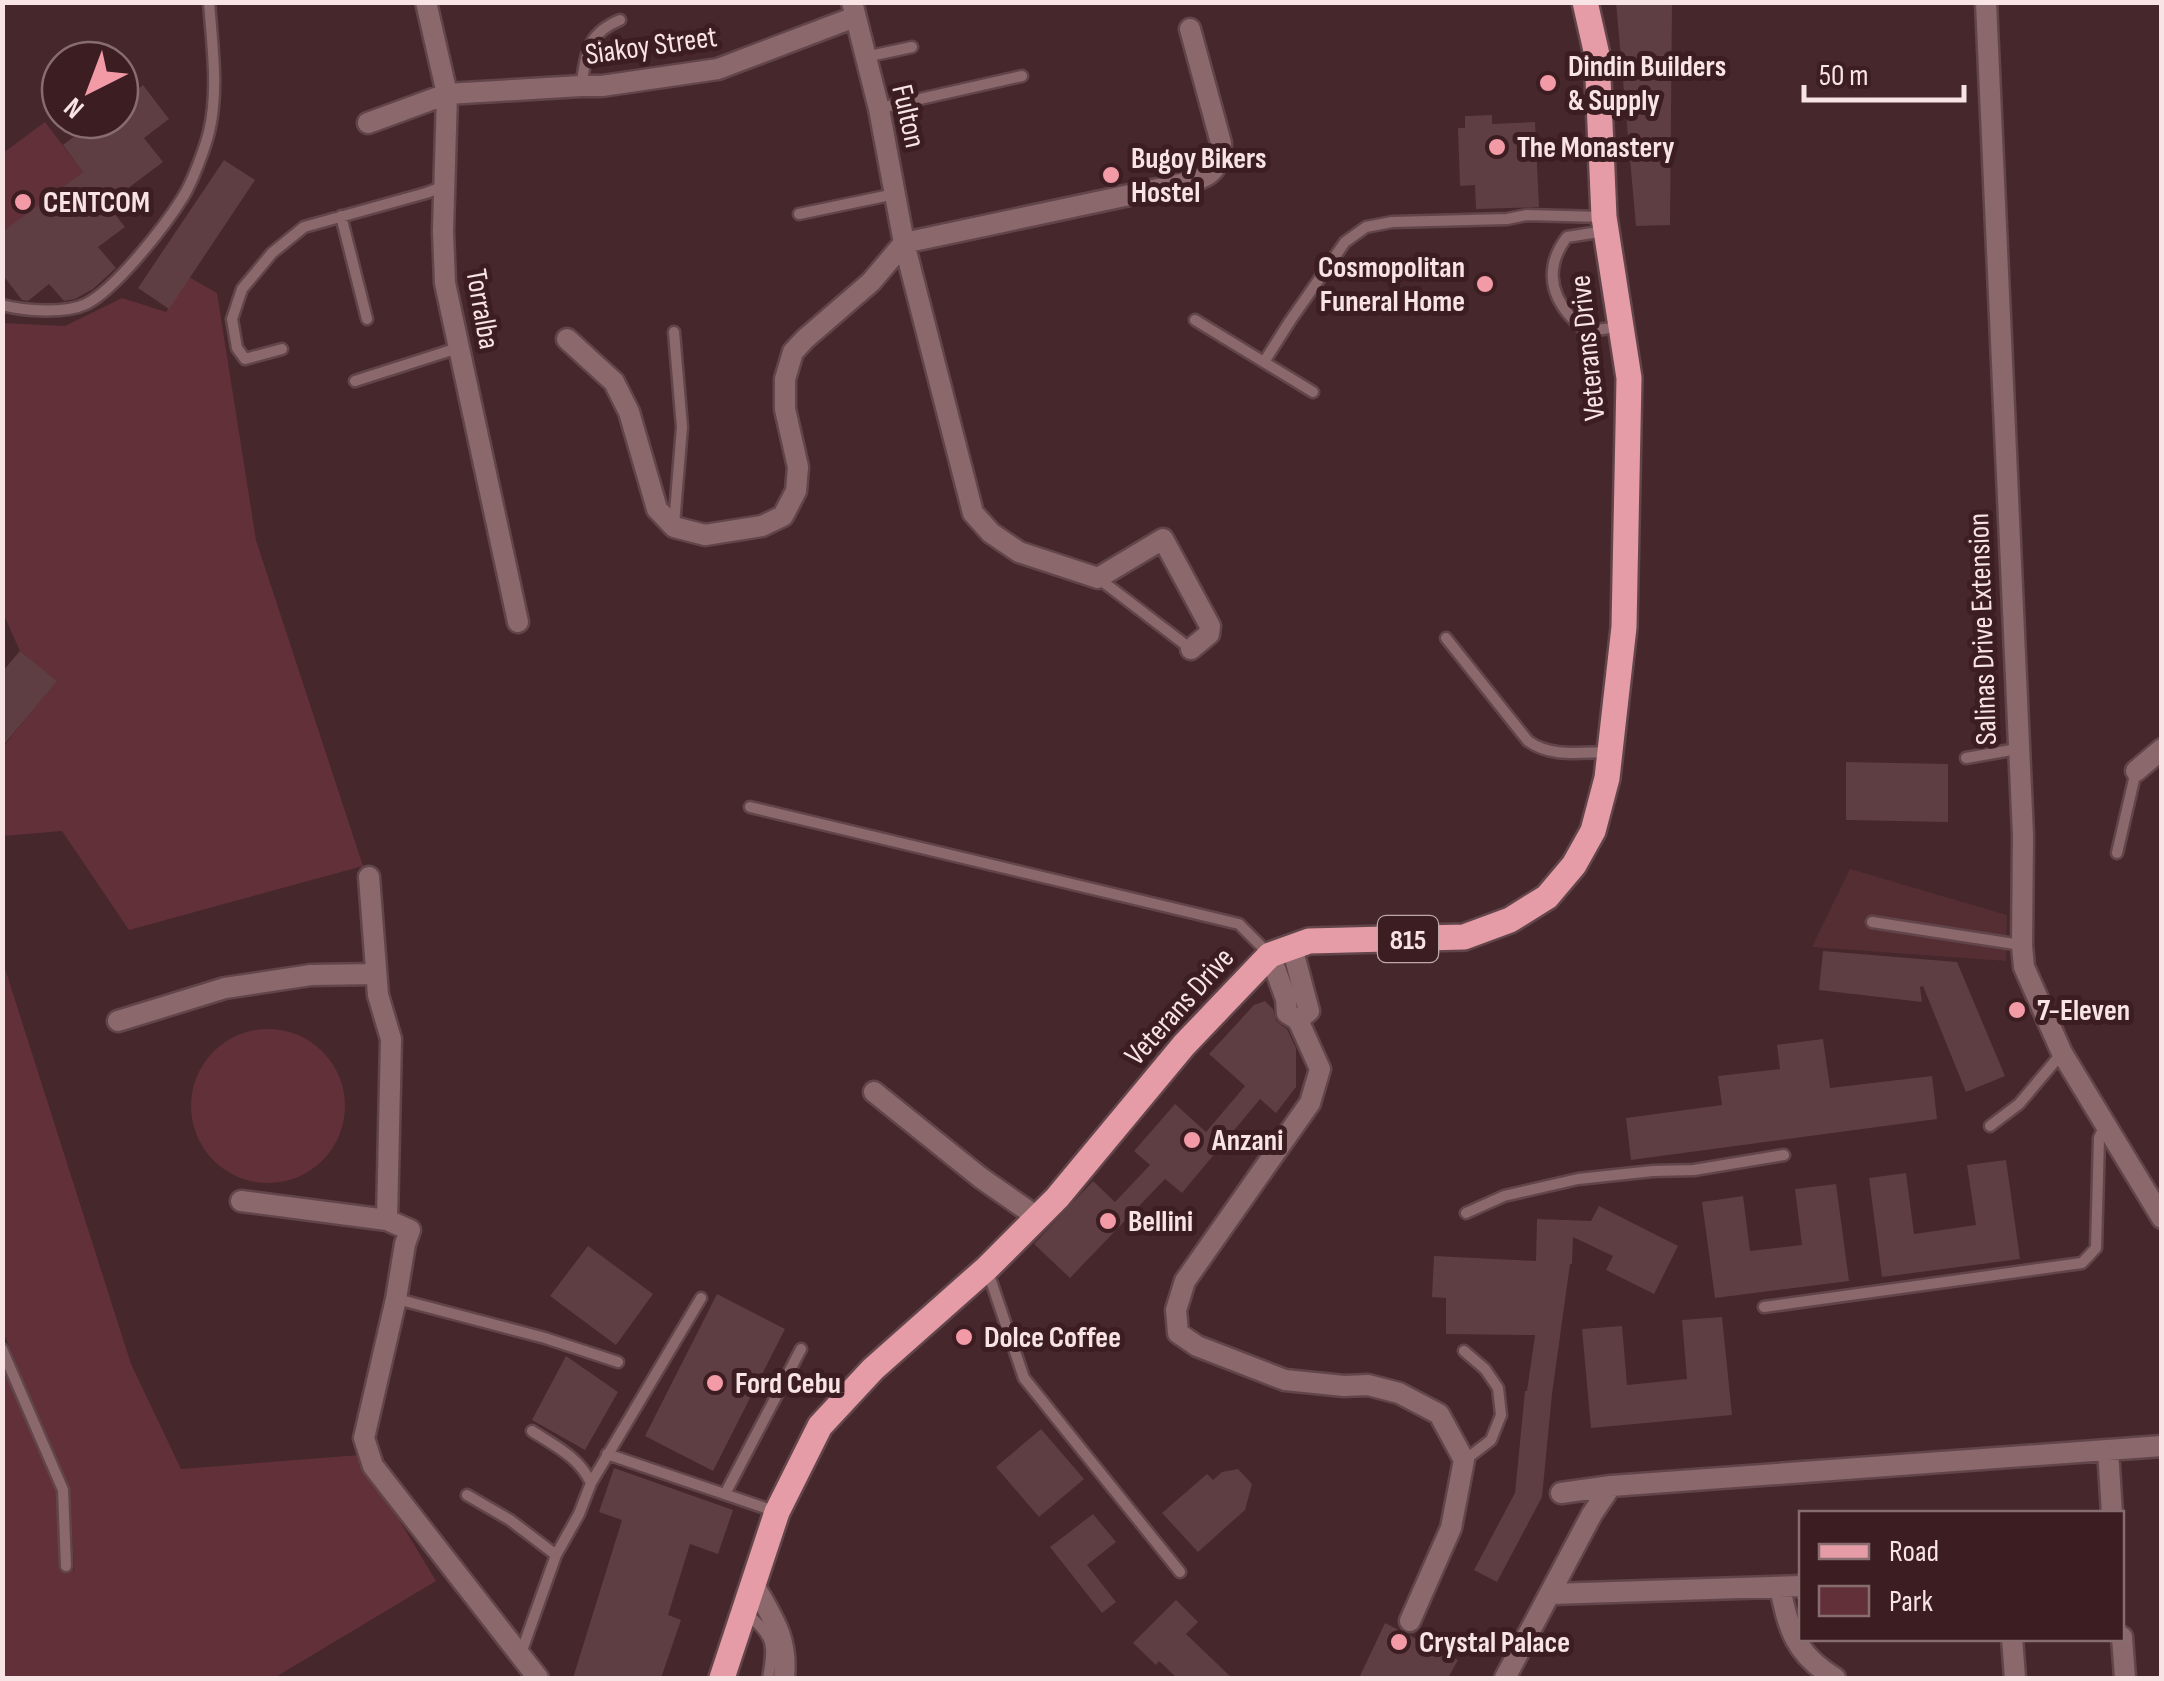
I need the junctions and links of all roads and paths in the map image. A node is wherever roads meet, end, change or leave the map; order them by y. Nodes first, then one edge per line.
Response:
1 (209, 2) edge
2 (426, 2) edge
3 (1585, 2) edge
4 (1986, 2) edge
5 (854, 10) edge
6 (620, 20) dead end
7 (1190, 30) dead end
8 (912, 47) dead end
9 (864, 57) junction
10 (1022, 76) dead end
11 (581, 86) junction
12 (448, 94) junction
13 (879, 108) junction
14 (368, 123) dead end
15 (445, 186) junction
16 (896, 194) junction
17 (798, 214) dead end
18 (341, 216) junction
19 (1605, 224) junction
20 (904, 243) junction
21 (2, 305) edge
22 (366, 319) dead end
23 (1195, 320) dead end
24 (1620, 326) junction
25 (674, 332) dead end
26 (567, 339) dead end
27 (459, 348) junction
28 (282, 349) dead end
29 (1264, 362) junction
30 (355, 381) dead end
31 (1313, 392) dead end
32 (674, 527) junction
33 (1098, 578) junction
34 (518, 622) dead end
35 (1446, 638) dead end
36 (1191, 649) joint
37 (2162, 749) edge
38 (2018, 750) junction
39 (1610, 752) junction
40 (1966, 758) dead end
41 (2136, 771) joint
42 (750, 807) dead end
43 (2117, 853) dead end
44 (369, 877) dead end
45 (1872, 922) dead end
46 (2022, 946) junction
47 (1281, 951) junction
48 (376, 974) junction
49 (118, 1021) dead end
50 (2062, 1053) junction
51 (874, 1092) dead end
52 (2105, 1125) junction
53 (1990, 1126) dead end
54 (1784, 1155) dead end
55 (241, 1201) dead end
56 (1466, 1213) dead end
57 (1037, 1217) junction
58 (2162, 1218) edge
59 (387, 1220) junction
60 (987, 1268) junction
61 (702, 1298) dead end
62 (396, 1299) junction
63 (1764, 1308) dead end
64 (2, 1349) edge
65 (801, 1349) dead end
66 (1464, 1351) dead end
67 (618, 1362) dead end
68 (532, 1431) dead end
69 (2162, 1446) edge
70 (2108, 1450) junction
71 (607, 1454) junction
72 (1464, 1460) junction
73 (590, 1483) junction
74 (1611, 1486) junction
75 (1561, 1493) dead end
76 (725, 1494) junction
77 (466, 1495) dead end
78 (2112, 1511) edge
79 (777, 1512) junction
80 (556, 1555) junction
81 (66, 1566) dead end
82 (1180, 1572) dead end
83 (754, 1585) junction
84 (1791, 1587) edge
85 (1551, 1594) junction
86 (744, 1612) junction
87 (1410, 1621) dead end
88 (2012, 1641) edge
89 (2122, 1641) edge
90 (520, 1657) junction
91 (538, 1678) edge
92 (722, 1678) edge
93 (768, 1678) edge
94 (784, 1678) edge
95 (1506, 1678) edge
96 (1834, 1678) edge
97 (2014, 1678) edge
98 (2125, 1678) edge

1 - 21 lane
2 - 12 street, Torralba
3 - 19 main road, Veterans Drive / 815
4 - 38 street, Salinas Drive Extension
5 - 9 street, Fulton
5 - 11 street, Siakoy Street
6 - 11 lane
7 - 20 street
8 - 9 lane
9 - 13 street, Fulton
10 - 13 lane
11 - 12 street, Siakoy Street
12 - 14 street, Siakoy Street
12 - 15 street, Torralba
13 - 16 street, Fulton
15 - 18 lane
15 - 27 street, Torralba
16 - 17 lane
16 - 20 street, Fulton
18 - 22 lane
18 - 28 lane
19 - 24 main road, Veterans Drive / 815
19 - 24 lane
19 - 29 lane
20 - 32 street
20 - 33 street, Fulton
23 - 29 lane
24 - 39 main road, Veterans Drive / 815
25 - 32 lane
26 - 32 street
27 - 30 lane
27 - 34 street, Torralba
29 - 31 lane
33 - 36 lane
33 - 36 street
35 - 39 lane
37 - 41 street
38 - 40 lane
38 - 46 street, Salinas Drive Extension
39 - 47 main road, Veterans Drive / 815
41 - 43 lane
42 - 47 lane
44 - 48 street
45 - 46 lane
46 - 50 street, Salinas Drive Extension
47 - 57 main road, Veterans Drive
47 - 72 street
48 - 49 street
48 - 59 street
50 - 52 street, Salinas Drive Extension
50 - 53 lane
51 - 57 street
52 - 58 street, Salinas Drive Extension
52 - 63 lane
54 - 56 lane
55 - 59 street
57 - 60 main road, Veterans Drive
59 - 62 street
60 - 79 main road, Veterans Drive
60 - 82 lane
61 - 71 lane
62 - 67 lane
62 - 90 street
64 - 81 lane
65 - 76 lane
66 - 72 lane
68 - 73 lane
69 - 70 street
70 - 74 street
70 - 78 street
71 - 73 lane
71 - 76 lane
72 - 87 street
73 - 80 lane
74 - 75 street
74 - 85 street
76 - 79 lane
77 - 80 lane
79 - 83 main road, Veterans Drive
80 - 90 lane
83 - 86 main road, Veterans Drive
83 - 94 street
84 - 85 street
84 - 96 street
85 - 95 street
86 - 92 main road, Veterans Drive
86 - 93 lane
88 - 97 street
89 - 98 street
90 - 91 street

